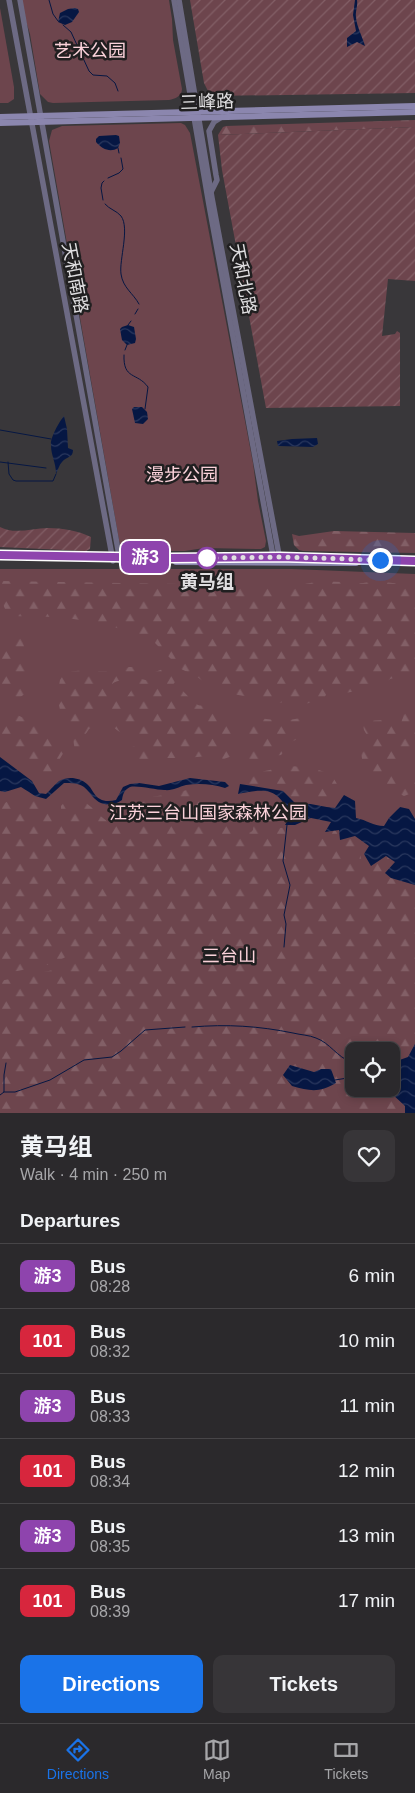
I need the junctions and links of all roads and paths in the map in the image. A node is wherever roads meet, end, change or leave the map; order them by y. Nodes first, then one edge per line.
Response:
1 (10, 0) edge
2 (20, 0) edge
3 (174, 0) edge
4 (179, 0) edge
5 (415, 106) edge
6 (415, 112) edge
7 (196, 115) junction
8 (0, 117) edge
9 (223, 117) junction
10 (31, 119) junction
11 (41, 119) junction
12 (0, 123) edge
13 (212, 192) junction
14 (0, 557) edge
15 (116, 559) junction
16 (277, 560) junction
17 (415, 563) edge

1 - 10 street, 天和南路
2 - 11 street, 天和南路
3 - 7 street, 天和北路
4 - 7 street, 天和北路
5 - 7 main road, 三峰路
6 - 9 main road, 三峰路
7 - 9 main road, 三峰路
7 - 11 main road, 三峰路
7 - 13 street, 天和北路
7 - 16 street, 天和北路
8 - 10 main road, 三峰路
9 - 13 street
10 - 11 main road, 三峰路
10 - 12 main road, 三峰路
10 - 15 street, 天和南路
11 - 15 street, 天和南路
13 - 16 street, 天和北路
14 - 15 main road
15 - 16 main road
16 - 17 main road

